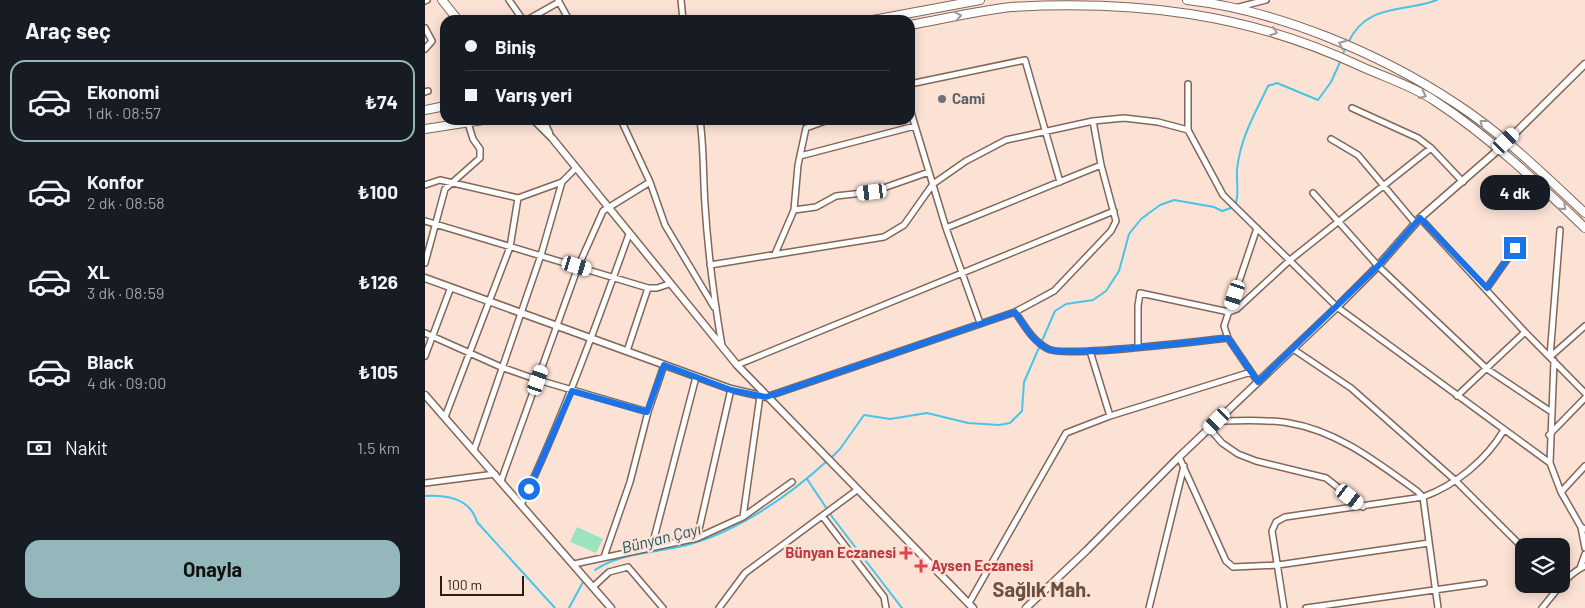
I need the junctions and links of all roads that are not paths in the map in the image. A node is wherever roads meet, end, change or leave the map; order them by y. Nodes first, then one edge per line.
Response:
1 (442, 0) edge
2 (509, 0) edge
3 (681, 0) edge
4 (980, 0) edge
5 (1187, 0) edge
6 (1266, 0) edge
7 (558, 1) edge
8 (1235, 8) junction
9 (454, 15) edge
10 (521, 15) edge
11 (534, 15) edge
12 (566, 15) edge
13 (682, 15) edge
14 (900, 15) edge
15 (915, 24) edge
16 (425, 28) edge
17 (425, 49) edge
18 (1585, 64) edge
19 (915, 83) edge
20 (1188, 84) dead end
21 (440, 107) edge
22 (1352, 108) dead end
23 (425, 110) edge
24 (1093, 121) junction
25 (454, 125) edge
26 (469, 125) edge
27 (539, 125) edge
28 (546, 125) edge
29 (623, 125) edge
30 (702, 125) edge
31 (810, 125) edge
32 (915, 126) joint
33 (425, 129) edge
34 (1045, 130) junction
35 (1188, 130) junction
36 (552, 138) junction
37 (1331, 139) dead end
38 (1506, 141) junction
39 (1431, 148) junction
40 (1498, 150) junction
41 (800, 156) junction
42 (1101, 165) junction
43 (576, 168) junction
44 (929, 172) junction
45 (453, 182) junction
46 (562, 182) junction
47 (650, 182) junction
48 (1061, 182) junction
49 (1463, 182) junction
50 (933, 184) junction
51 (425, 185) edge
52 (1383, 186) junction
53 (1313, 193) dead end
54 (518, 198) junction
55 (607, 207) junction
56 (794, 210) junction
57 (1115, 210) junction
58 (1585, 213) edge
59 (425, 221) edge
60 (1418, 221) junction
61 (1337, 222) junction
62 (435, 224) junction
63 (946, 228) junction
64 (1257, 228) junction
65 (1585, 228) edge
66 (1560, 230) dead end
67 (629, 234) junction
68 (510, 247) junction
69 (1515, 248) dead end
70 (775, 254) junction
71 (541, 255) junction
72 (1290, 260) junction
73 (425, 263) edge
74 (710, 265) junction
75 (577, 266) junction
76 (1378, 266) junction
77 (963, 274) junction
78 (425, 278) edge
79 (613, 278) junction
80 (669, 284) junction
81 (451, 287) junction
82 (648, 288) junction
83 (1487, 288) junction
84 (488, 301) junction
85 (1337, 307) junction
86 (716, 309) junction
87 (1015, 312) junction
88 (1229, 312) junction
89 (522, 313) junction
90 (980, 323) junction
91 (556, 326) junction
92 (1585, 326) edge
93 (1525, 332) junction
94 (425, 333) edge
95 (433, 337) junction
96 (1228, 338) junction
97 (591, 339) junction
98 (1138, 346) junction
99 (722, 349) junction
100 (1293, 349) junction
101 (627, 351) junction
102 (1090, 351) junction
103 (469, 353) junction
104 (425, 356) edge
105 (1552, 359) junction
106 (664, 365) junction
107 (737, 366) junction
108 (501, 367) junction
109 (1487, 369) junction
110 (1251, 372) junction
111 (696, 377) junction
112 (538, 380) junction
113 (1258, 382) junction
114 (731, 390) junction
115 (572, 391) junction
116 (1585, 393) edge
117 (425, 395) edge
118 (1457, 396) junction
119 (763, 397) junction
120 (1585, 398) edge
121 (1550, 411) junction
122 (647, 412) junction
123 (1110, 416) junction
124 (445, 417) junction
125 (1217, 421) junction
126 (1209, 428) junction
127 (1504, 430) junction
128 (1549, 435) junction
129 (474, 450) junction
130 (1179, 457) junction
131 (1550, 462) junction
132 (1184, 466) junction
133 (1585, 466) edge
134 (495, 474) junction
135 (426, 481) edge
136 (501, 481) junction
137 (1456, 481) junction
138 (792, 482) dead end
139 (857, 490) junction
140 (1561, 492) junction
141 (1423, 497) junction
142 (521, 505) junction
143 (1363, 507) junction
144 (743, 517) junction
145 (824, 517) junction
146 (1583, 528) edge
147 (697, 538) junction
148 (1515, 541) edge
149 (1429, 543) junction
150 (652, 546) junction
151 (1585, 548) edge
152 (1585, 554) edge
153 (604, 557) junction
154 (574, 564) junction
155 (1278, 565) junction
156 (1582, 567) edge
157 (1570, 576) edge
158 (1484, 583) dead end
159 (593, 586) junction
160 (1435, 590) junction
161 (1553, 593) edge
162 (971, 606) edge
163 (611, 608) edge
164 (663, 608) edge
165 (719, 608) edge
166 (885, 608) edge
167 (1026, 608) edge
168 (1149, 608) edge
169 (1284, 608) edge
170 (1306, 608) edge
171 (1438, 608) edge
172 (1542, 608) edge

1 - 9 main road
2 - 10 street
3 - 13 street
4 - 14 main road
5 - 8 main road
6 - 8 street
7 - 11 street
7 - 12 street
38 -> 8 main road
15 -> 40 main road
16 - 17 street
18 - 38 street
19 - 34 street
20 - 35 street
21 - 23 main road
22 - 39 street
24 - 34 street
24 - 35 street
24 - 42 street
25 - 33 main road
26 - 45 street
27 - 36 street
28 - 36 street
29 - 47 street
30 - 74 street
31 - 41 street
32 - 41 street
32 - 44 street
34 - 48 street
34 - 50 street
35 - 64 street
36 - 43 street
37 - 52 street
38 - 40 street
38 - 58 main road
39 - 49 street
39 - 52 street
40 - 49 street
40 -> 65 main road
41 - 56 street
42 - 48 street
42 - 57 street
43 - 46 street
43 - 55 street
44 - 50 street
44 - 56 street
45 - 51 street
45 - 54 street
45 - 62 street
46 - 54 street
46 - 71 street
47 - 55 street
47 - 86 street
48 - 63 street
49 - 60 street
50 - 63 street
50 - 70 street
52 - 60 street
52 - 61 street
53 - 61 street
54 - 68 street
55 - 67 street
55 - 75 street
56 - 70 street
57 - 77 street
57 - 87 street
59 - 62 street
60 - 76 street
60 - 83 street
61 - 72 street
61 - 76 street
62 - 68 street
62 - 73 street
63 - 77 street
64 - 72 street
64 - 88 street
66 - 105 street
67 - 79 street
67 - 80 street
68 - 71 street
68 - 84 street
69 - 83 street
70 - 74 street
71 - 75 street
71 - 89 street
72 - 85 street
72 - 88 street
74 - 86 street
75 - 79 street
75 - 91 street
76 - 85 street
76 - 109 street
77 - 90 street
77 - 107 street
78 - 81 street
79 - 82 street
79 - 97 street
80 - 82 street
80 - 99 street
81 - 84 street
81 - 95 street
82 - 101 street
83 - 93 street
84 - 89 street
84 - 103 street
85 - 100 street
85 - 118 street
86 - 99 street
87 - 90 street
87 - 102 street
88 - 96 street
88 - 98 street
89 - 91 street
89 - 108 street
90 - 119 street
91 - 97 street
91 - 112 street
92 - 105 street
93 - 105 street
93 - 109 street
94 - 95 street
95 - 103 street
95 - 104 street
96 - 98 street
96 - 110 street
97 - 101 street
97 - 115 street
98 - 102 street
99 - 107 street
100 - 113 street
100 - 137 street
101 - 106 street
102 - 123 street
103 - 108 street
103 - 124 street
105 - 116 street
105 - 121 street
106 - 111 street
106 - 122 street
107 - 119 street
108 - 112 street
108 - 129 street
109 - 118 street
109 - 121 street
110 - 113 street
110 - 123 street
111 - 114 street
111 - 150 street
112 - 115 street
112 - 136 street
113 - 125 street
114 - 119 street
114 - 147 street
115 - 122 street
115 - 142 street
117 - 124 street
118 - 127 street
119 - 139 street
119 - 144 street
120 - 128 street
121 - 128 street
122 - 153 street
123 - 162 street
124 - 129 street
125 - 126 street
125 - 141 street
126 - 130 street
126 - 143 street
127 - 131 street
127 - 137 street
128 - 131 street
129 - 134 street
130 - 132 street
130 - 167 street
131 - 140 street
132 - 155 street
132 - 168 street
133 - 140 street
134 - 135 street
134 - 136 street
136 - 142 street
137 - 141 street
137 - 148 street
138 - 144 street
139 - 145 street
139 - 162 street
140 - 146 street
141 - 143 street
141 - 149 street
142 - 154 street
143 - 155 street
144 - 147 street
145 - 165 street
145 - 166 street
146 - 151 street
147 - 150 street
149 - 155 street
149 - 160 street
150 - 153 street
152 - 156 street
153 - 154 street
154 - 159 street
155 - 169 street
156 - 157 street
158 - 160 street
159 - 163 street
159 - 164 street
160 - 170 street
160 - 171 street
161 - 172 street

